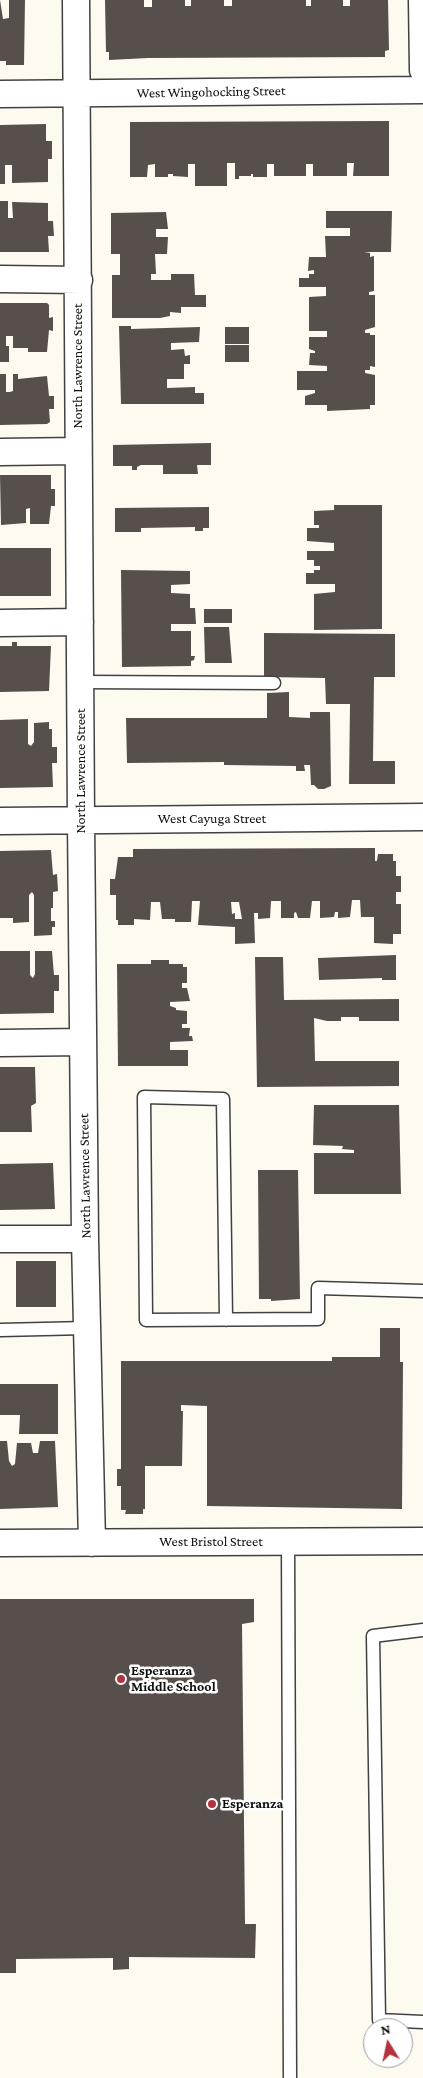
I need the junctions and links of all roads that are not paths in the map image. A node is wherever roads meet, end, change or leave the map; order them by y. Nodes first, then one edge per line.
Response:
1 (76, 0) edge
2 (422, 0) edge
3 (423, 70) edge
4 (423, 90) edge
5 (77, 93) junction
6 (0, 94) edge
7 (0, 279) edge
8 (79, 280) junction
9 (78, 451) junction
10 (0, 452) edge
11 (80, 622) junction
12 (0, 623) edge
13 (80, 682) junction
14 (274, 683) dead end
15 (423, 817) edge
16 (0, 820) edge
17 (81, 820) junction
18 (83, 1042) junction
19 (0, 1043) edge
20 (0, 1239) edge
21 (85, 1239) junction
22 (423, 1291) edge
23 (226, 1320) junction
24 (87, 1328) junction
25 (0, 1330) edge
26 (288, 1542) junction
27 (423, 1542) edge
28 (0, 1543) edge
29 (92, 1543) junction
30 (423, 1630) edge
31 (423, 2022) edge
32 (290, 2078) edge

1 - 5 street, North Lawrence Street
2 - 3 street
4 - 5 street, West Wingohocking Street
5 - 6 street, West Wingohocking Street
5 - 8 street, North Lawrence Street
7 - 8 street
8 - 9 street, North Lawrence Street
9 - 10 street
9 - 11 street, North Lawrence Street
11 - 12 street
11 - 13 street, North Lawrence Street
13 - 14 lane
13 - 17 street, North Lawrence Street
15 - 17 street, West Cayuga Street
16 - 17 street, West Cayuga Street
17 - 18 street, North Lawrence Street
18 - 19 street
18 - 21 street, North Lawrence Street
20 - 21 street
21 - 24 street, North Lawrence Street
22 - 23 lane
23 - 23 lane
24 - 25 lane
24 - 29 street, North Lawrence Street
26 - 27 street, West Bristol Street
26 - 29 street, West Bristol Street
26 - 32 lane
28 - 29 street, West Bristol Street
30 - 31 lane

